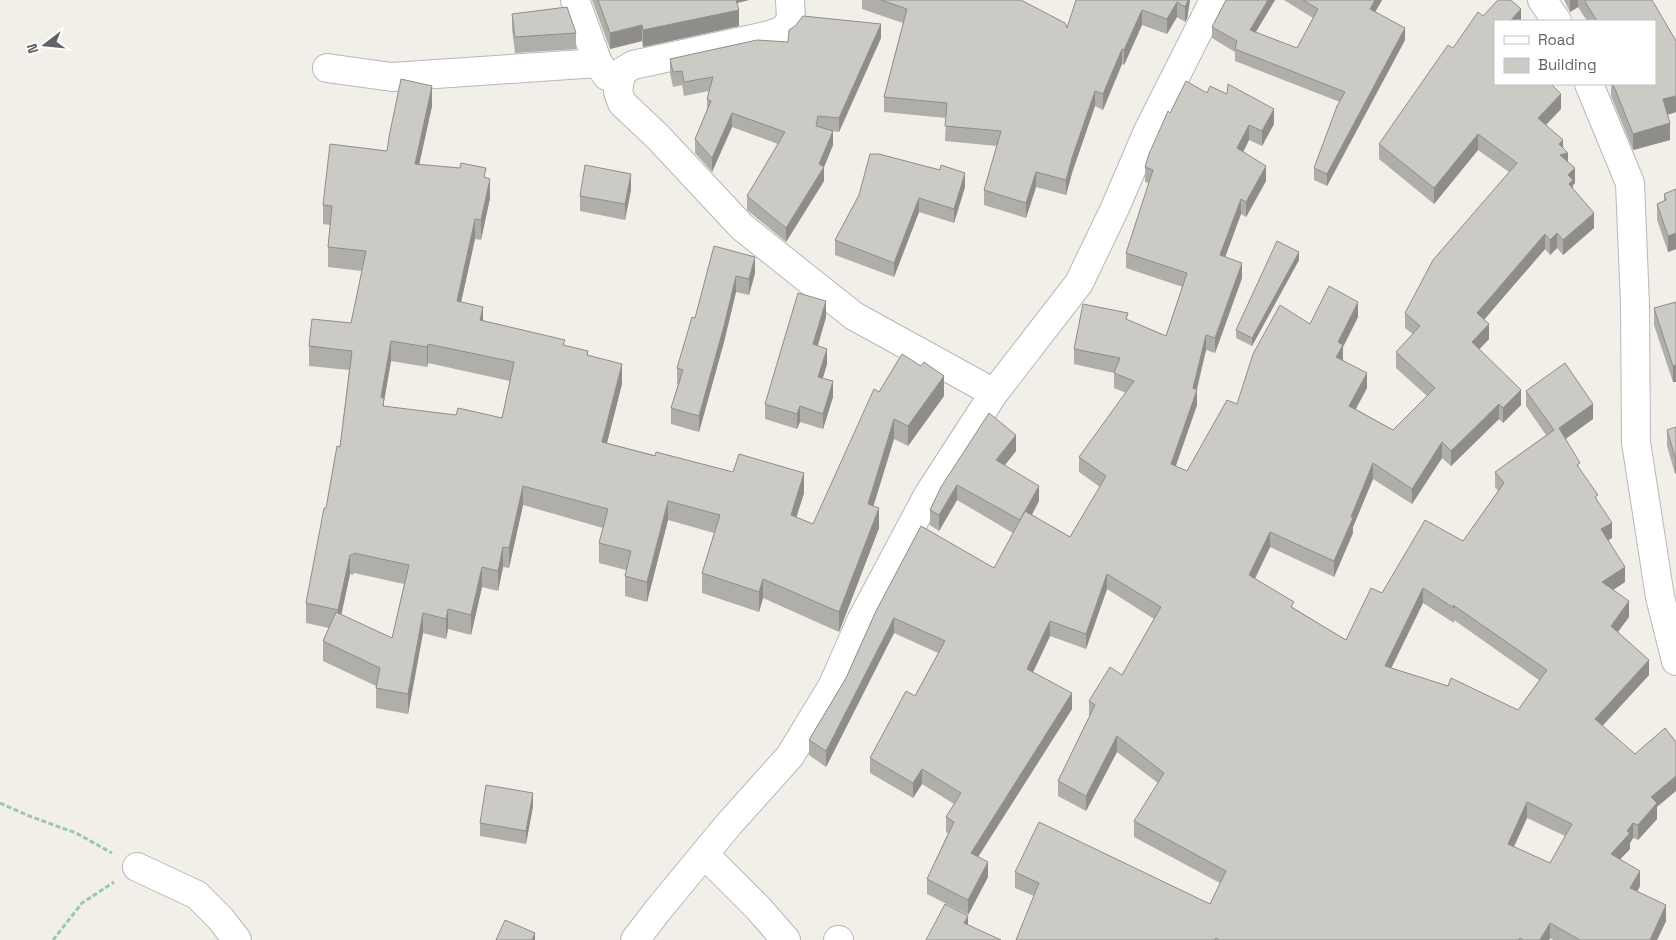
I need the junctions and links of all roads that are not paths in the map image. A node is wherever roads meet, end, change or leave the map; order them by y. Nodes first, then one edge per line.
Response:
1 (575, 0) edge
2 (790, 0) edge
3 (1214, 0) edge
4 (1542, 0) edge
5 (1556, 20) edge
6 (598, 63) junction
7 (328, 68) dead end
8 (1590, 85) edge
9 (618, 92) junction
10 (994, 393) junction
11 (1676, 661) edge
12 (704, 854) junction
13 (137, 867) road end
14 (237, 940) edge
15 (635, 940) edge
16 (786, 940) edge

1 - 6 street
2 - 9 street
3 - 10 street
4 - 5 street
6 - 7 street
6 - 9 street
8 - 11 street
9 - 10 street
10 - 12 street
12 - 15 street
12 - 16 street
13 - 14 street

